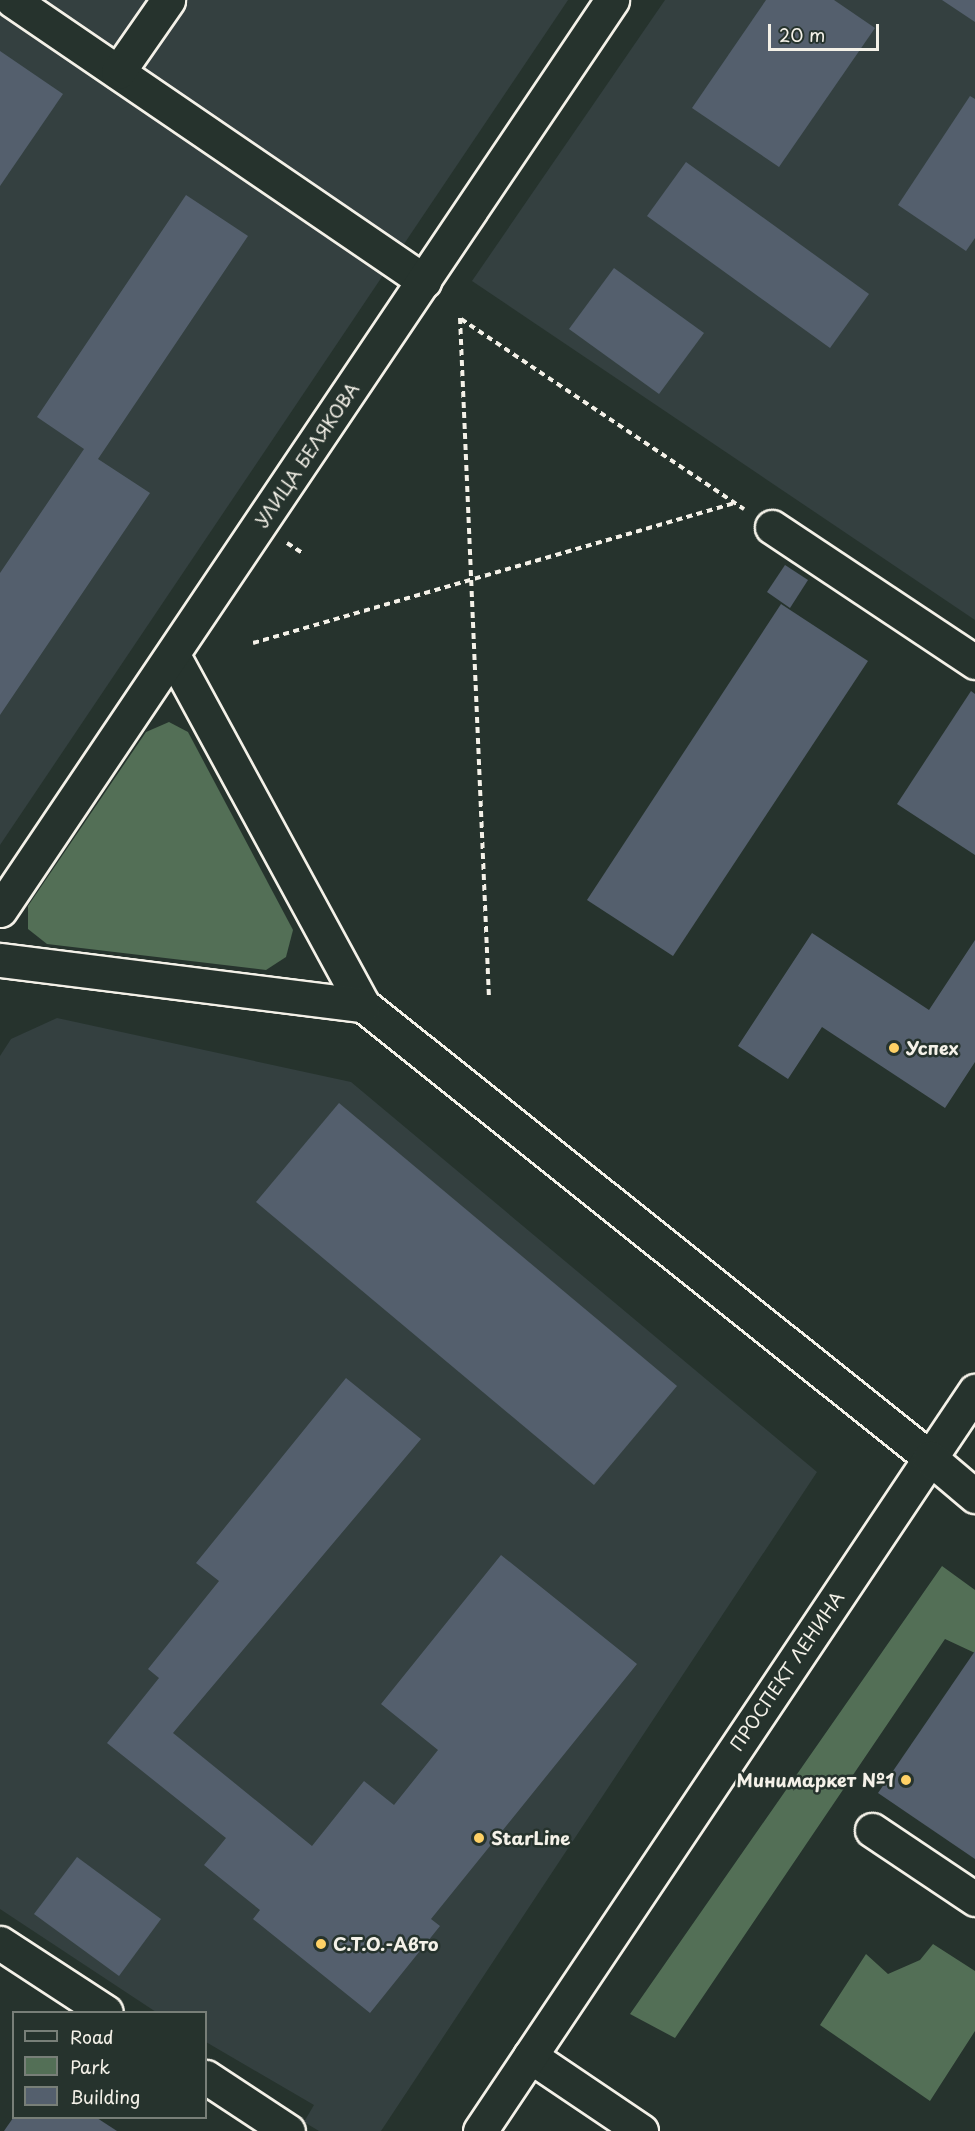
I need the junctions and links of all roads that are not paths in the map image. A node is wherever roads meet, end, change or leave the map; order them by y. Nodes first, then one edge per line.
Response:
1 (12, 0) edge
2 (168, 0) edge
3 (612, 0) edge
4 (118, 72) junction
5 (424, 281) junction
6 (772, 527) dead end
7 (173, 655) junction
8 (975, 662) edge
9 (0, 910) edge
10 (0, 960) edge
11 (363, 1005) junction
12 (975, 1391) edge
13 (930, 1458) junction
14 (975, 1496) edge
15 (872, 1830) dead end
16 (975, 1899) edge
17 (0, 1943) edge
18 (103, 2011) edge
19 (530, 2056) junction
20 (207, 2078) edge
21 (620, 2125) edge
22 (288, 2131) edge
23 (480, 2131) edge

1 - 4 street
2 - 4 street
3 - 5 street, УЛИЦА БЕЛЯКОВА
4 - 5 street
5 - 7 street, УЛИЦА БЕЛЯКОВА
6 - 8 street
7 - 9 street, УЛИЦА БЕЛЯКОВА
7 - 11 street
10 - 11 street
11 - 13 street
12 - 13 street, ПРОСПЕКТ ЛЕНИНА
13 - 14 street
13 - 19 street, ПРОСПЕКТ ЛЕНИНА
15 - 16 street
17 - 18 street
19 - 21 street
19 - 23 street, ПРОСПЕКТ ЛЕНИНА
20 - 22 street

